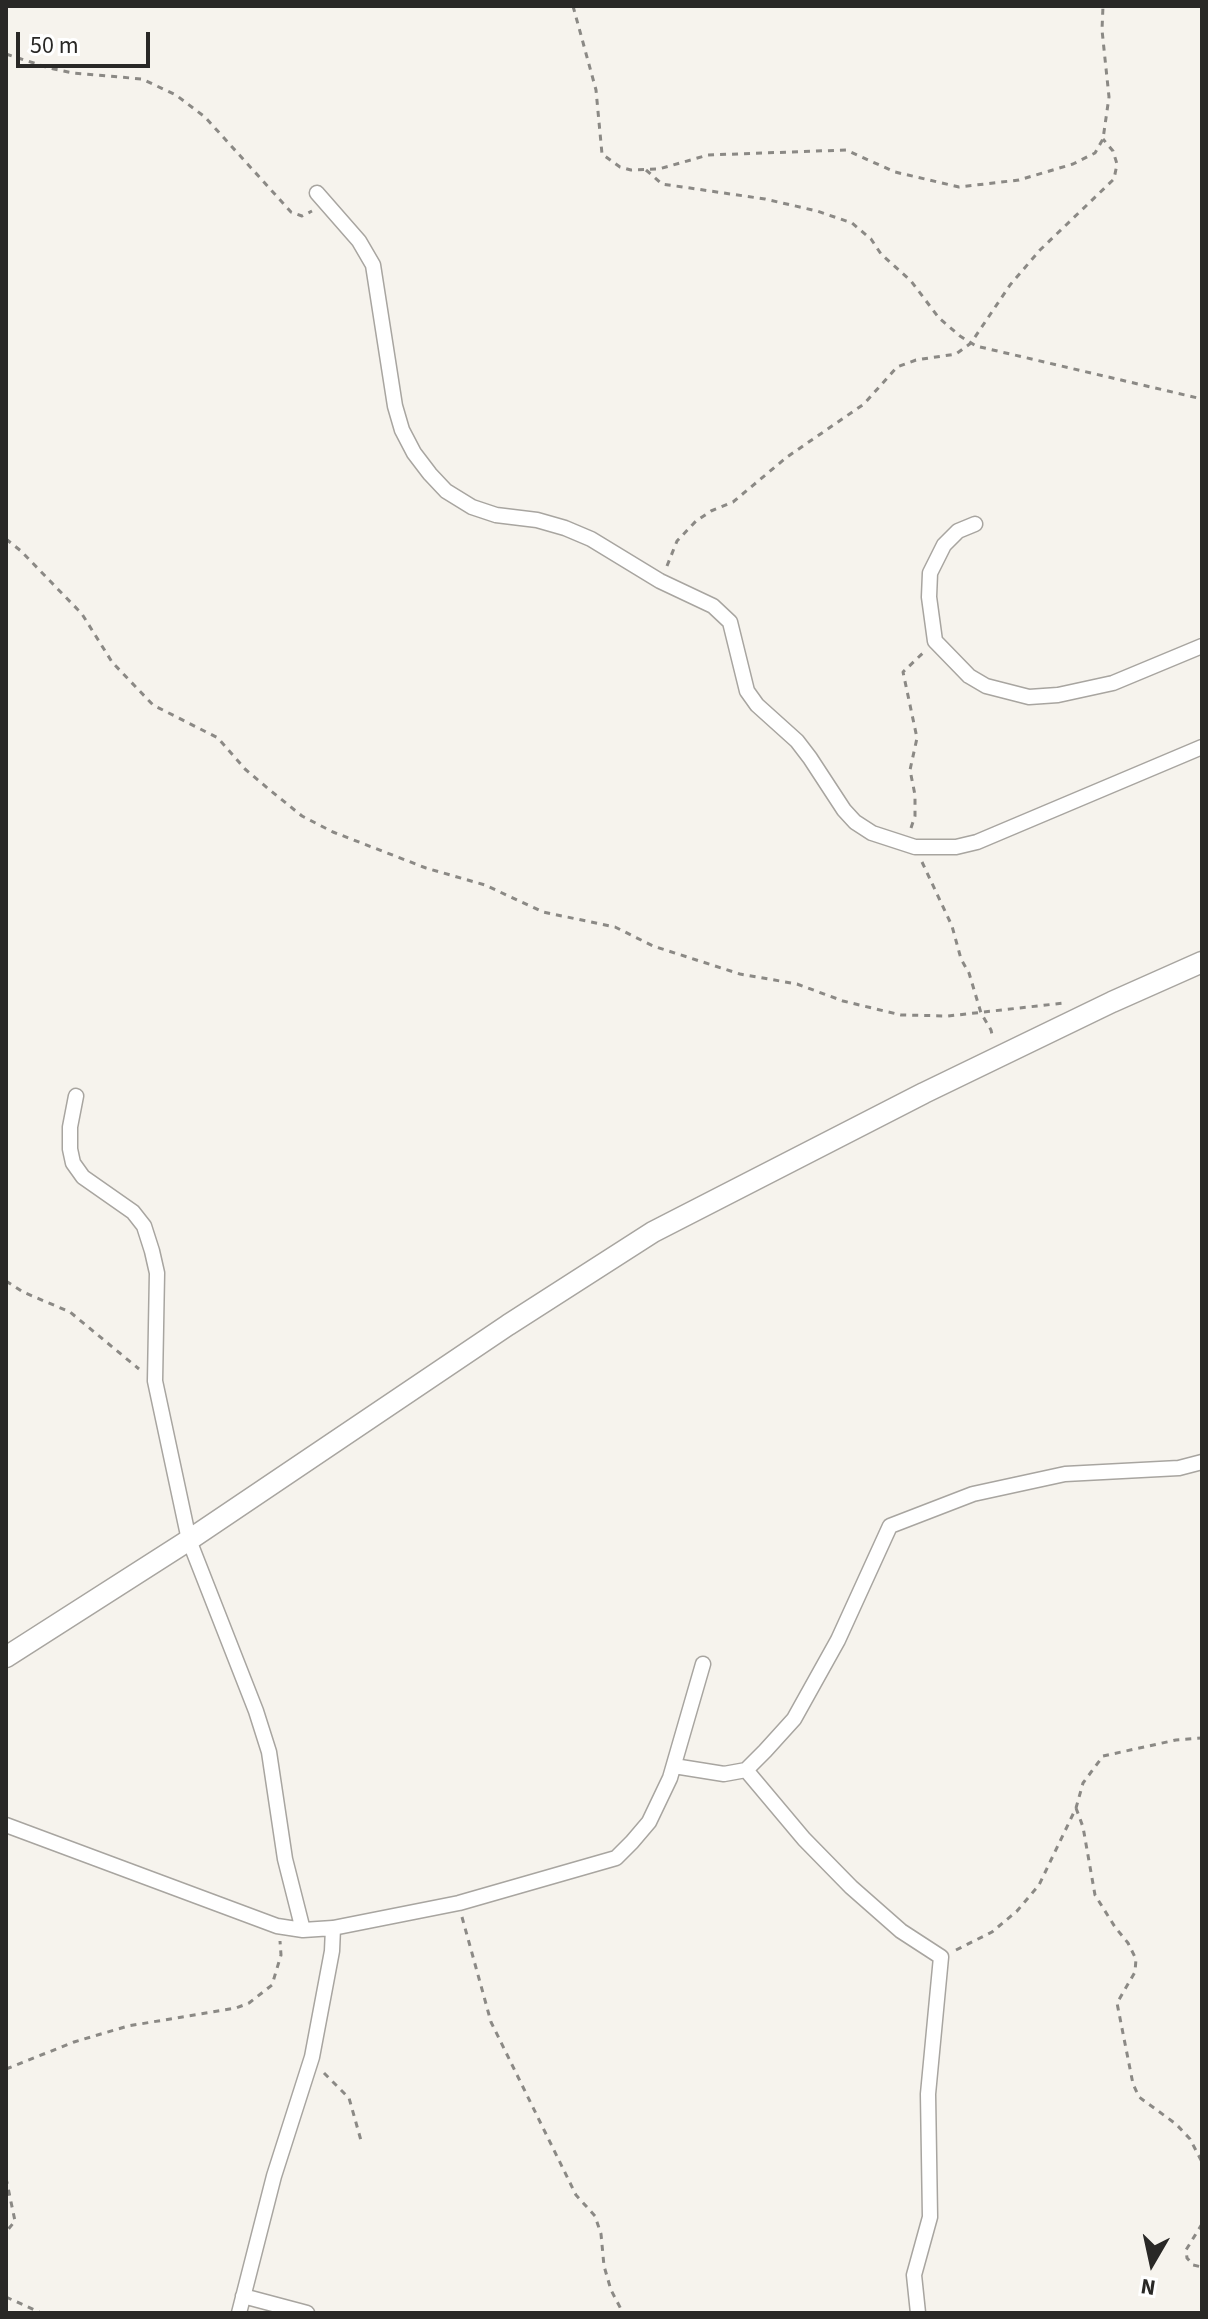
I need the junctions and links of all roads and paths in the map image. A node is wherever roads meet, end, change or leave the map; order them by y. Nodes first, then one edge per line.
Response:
1 (573, 6) edge
2 (1103, 6) edge
3 (6, 54) edge
4 (1103, 139) junction
5 (645, 169) junction
6 (321, 199) joint
7 (971, 343) junction
8 (1202, 399) edge
9 (975, 524) dead end
10 (6, 539) edge
11 (660, 581) junction
12 (935, 641) junction
13 (1202, 646) edge
14 (1202, 747) edge
15 (915, 847) junction
16 (1202, 962) edge
17 (1077, 1003) dead end
18 (981, 1013) junction
19 (997, 1059) junction
20 (76, 1096) dead end
21 (6, 1281) edge
22 (155, 1381) junction
23 (1202, 1462) edge
24 (189, 1540) junction
25 (6, 1657) edge
26 (703, 1664) dead end
27 (1202, 1738) edge
28 (674, 1766) junction
29 (746, 1770) junction
30 (1076, 1808) junction
31 (6, 1825) edge
32 (459, 1903) junction
33 (277, 1926) junction
34 (333, 1928) junction
35 (303, 1930) junction
36 (941, 1957) junction
37 (312, 2057) junction
38 (6, 2069) edge
39 (362, 2144) dead end
40 (1202, 2162) edge
41 (6, 2178) edge
42 (1202, 2224) edge
43 (6, 2232) edge
44 (1202, 2267) edge
45 (243, 2296) junction
46 (6, 2297) edge
47 (41, 2313) edge
48 (239, 2313) edge
49 (307, 2313) edge
50 (623, 2313) edge
51 (918, 2313) edge

1 - 5 path
2 - 4 path
3 - 6 path
4 - 5 path
4 - 7 path
5 - 7 path
6 - 11 street
7 - 8 path
7 - 11 path
9 - 12 street
10 - 18 path
11 - 15 street
12 - 13 street
12 - 15 path
14 - 15 street
15 - 18 path
16 - 19 main road
17 - 18 path
18 - 19 path
19 - 24 main road
20 - 22 street
21 - 22 path
22 - 24 street
23 - 29 street
24 - 25 main road
24 - 35 street
26 - 28 street
27 - 30 path
28 - 29 street
28 - 32 street
29 - 36 street
30 - 36 path
30 - 40 path
31 - 33 street
32 - 34 street
32 - 50 path
33 - 35 street
33 - 38 path
34 - 35 street
34 - 37 street
36 - 51 street
37 - 39 path
37 - 45 street
41 - 43 path
42 - 44 path
45 - 48 street
45 - 49 street
46 - 47 path

